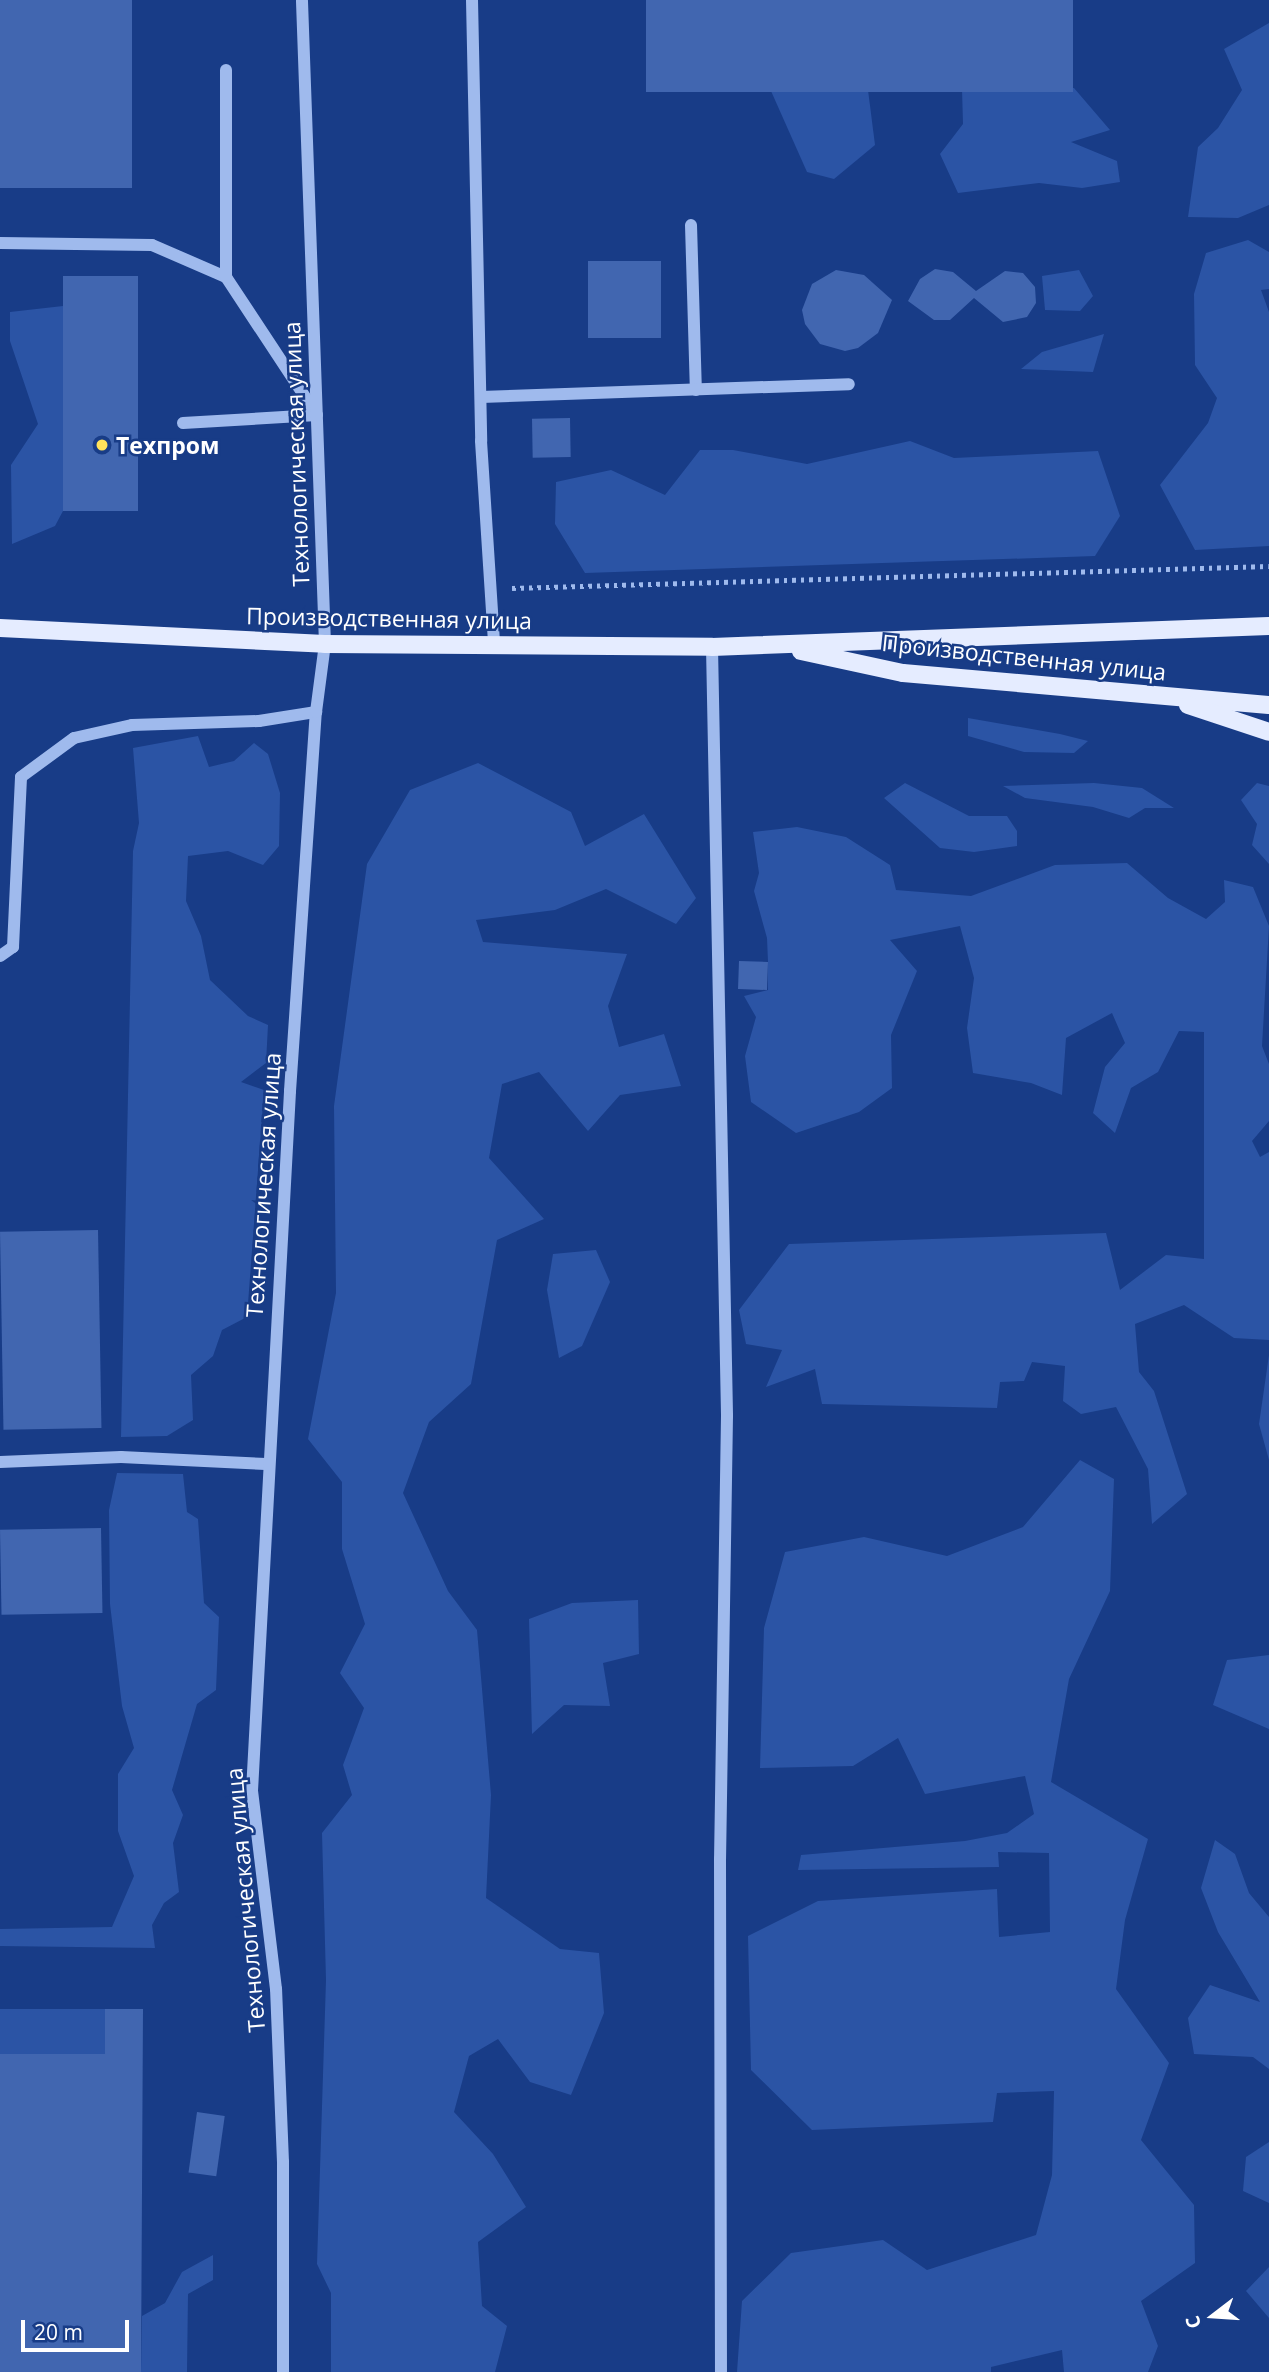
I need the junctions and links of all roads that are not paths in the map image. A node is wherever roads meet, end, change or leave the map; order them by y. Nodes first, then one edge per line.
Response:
1 (302, 0) edge
2 (472, 0) edge
3 (226, 70) dead end
4 (691, 225) dead end
5 (0, 243) edge
6 (226, 277) junction
7 (849, 384) dead end
8 (696, 390) junction
9 (481, 397) junction
10 (317, 415) junction
11 (183, 423) dead end
12 (1269, 626) edge
13 (0, 628) edge
14 (494, 644) junction
15 (325, 645) junction
16 (777, 646) junction
17 (712, 647) junction
18 (1158, 695) junction
19 (1269, 705) edge
20 (316, 712) junction
21 (1269, 732) edge
22 (0, 956) edge
23 (0, 1462) edge
24 (266, 1464) junction
25 (283, 2372) edge
26 (720, 2372) edge

1 - 10 street, Технологическая улица
2 - 9 street
3 - 6 street
4 - 8 street
5 - 6 street
6 - 10 street
7 - 8 street
8 - 9 street
9 - 14 street
10 - 11 street
10 - 15 street, Технологическая улица
12 - 16 main road, Производственная улица
13 - 15 main road, Производственная улица
14 - 15 main road, Производственная улица
14 - 17 main road, Производственная улица
15 - 20 street, Технологическая улица
16 - 17 main road, Производственная улица
16 - 18 main road, Производственная улица
17 - 26 street
18 - 19 main road, Производственная улица
18 - 21 main road
20 - 22 street
20 - 24 street, Технологическая улица
23 - 24 street
24 - 25 street, Технологическая улица

